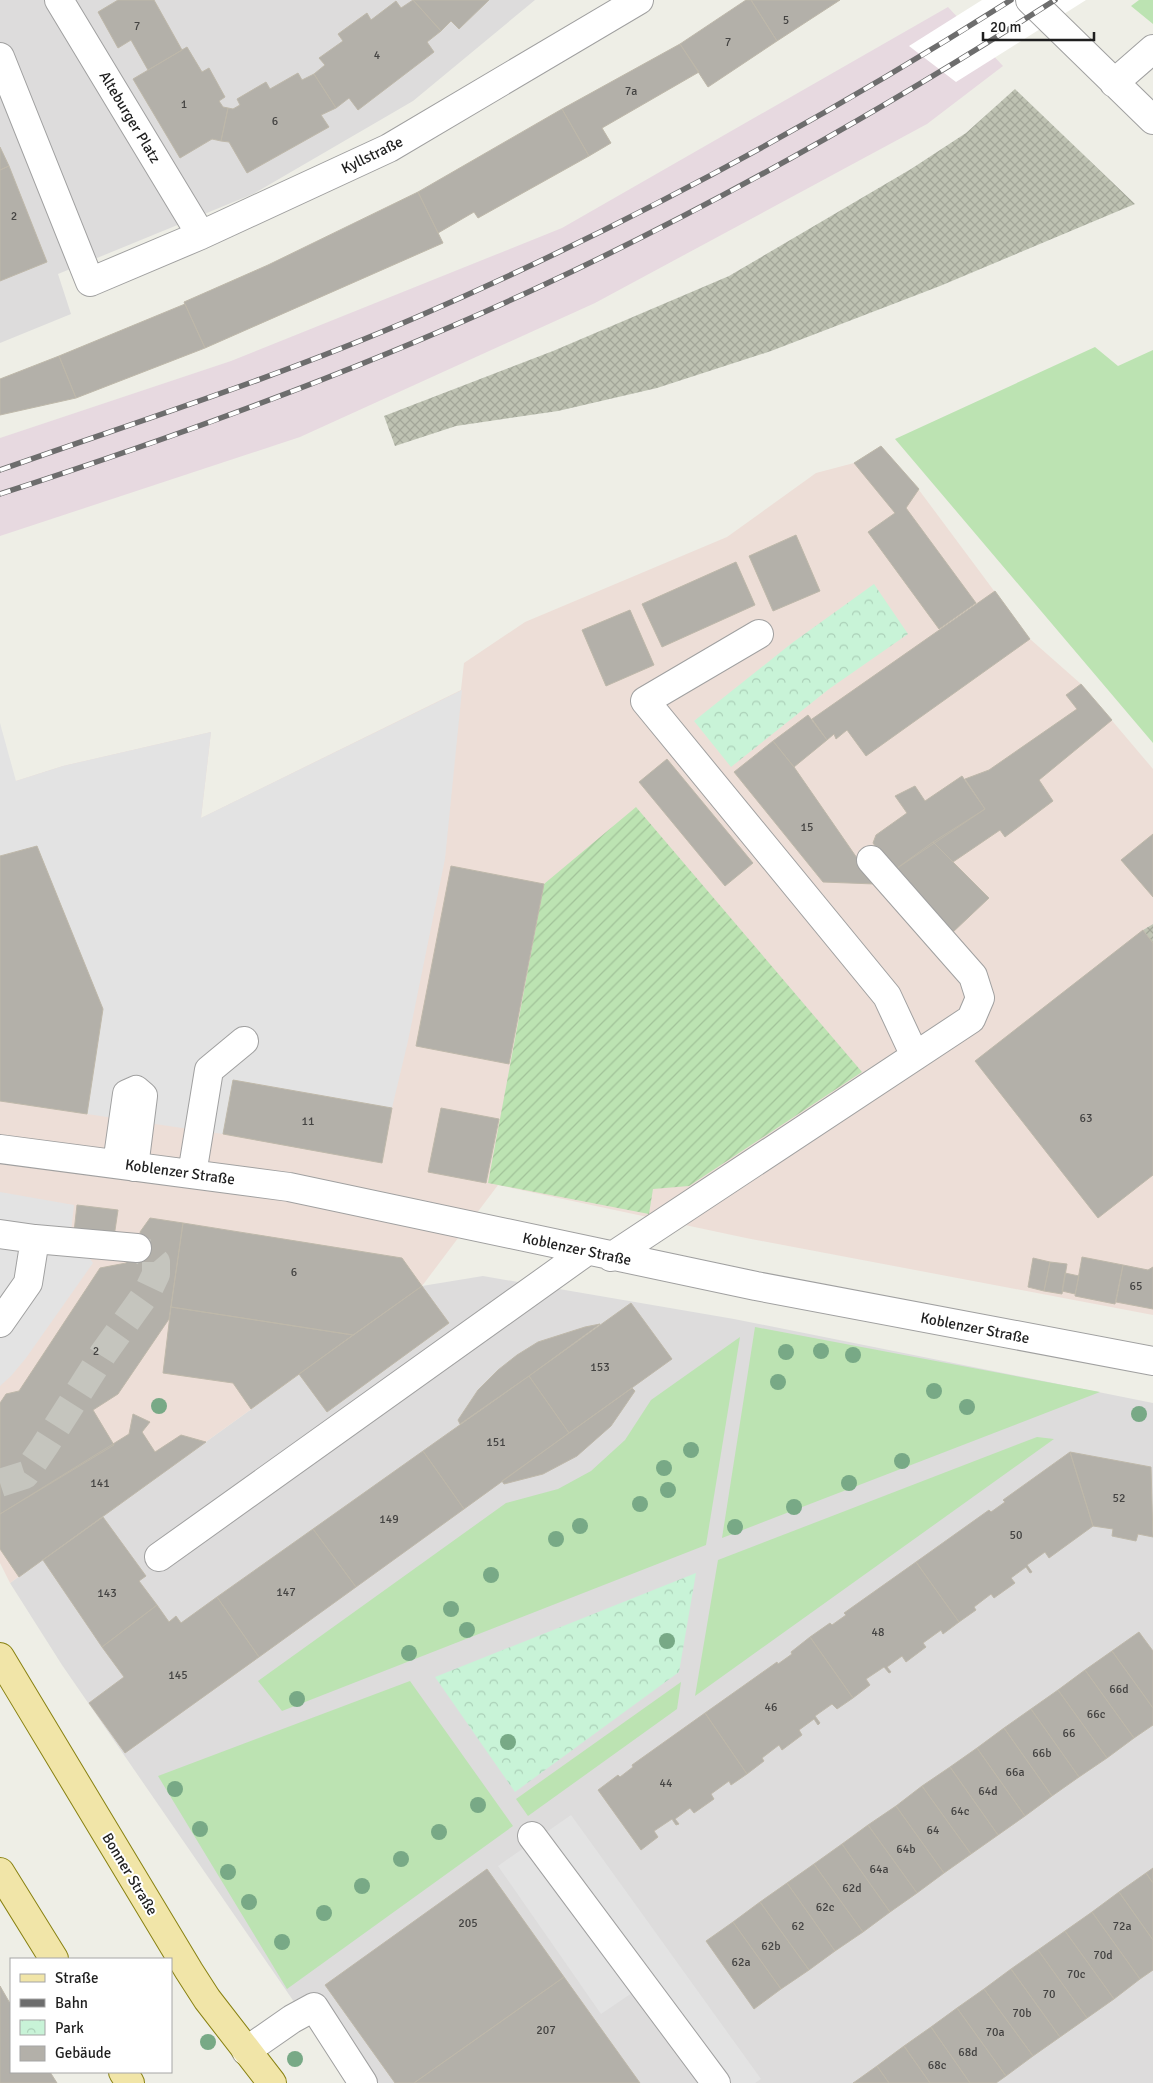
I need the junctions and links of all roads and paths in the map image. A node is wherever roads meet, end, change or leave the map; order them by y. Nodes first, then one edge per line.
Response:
1 (59, 0) edge
2 (639, 0) edge
3 (1030, 0) edge
4 (1153, 49) edge
5 (0, 57) edge
6 (1114, 83) junction
7 (1153, 120) edge
8 (201, 235) junction
9 (759, 634) dead end
10 (871, 860) dead end
11 (244, 1041) dead end
12 (915, 1056) junction
13 (0, 1149) edge
14 (192, 1174) junction
15 (0, 1234) edge
16 (35, 1239) junction
17 (137, 1248) tunnel mouth
18 (599, 1254) junction
19 (0, 1323) edge
20 (1153, 1362) edge
21 (159, 1557) dead end
22 (0, 1657) edge
23 (532, 1836) dead end
24 (0, 1872) edge
25 (53, 1958) edge
26 (246, 2051) junction
27 (272, 2083) edge
28 (363, 2083) edge
29 (716, 2083) edge

1 - 8 street, Alteburger Platz
2 - 8 street, Kyllstraße
3 - 6 street
4 - 6 street
5 - 8 street, Kyllstraße
6 - 7 street
9 - 12 street
10 - 12 street
11 - 14 street
12 - 18 street
13 - 14 street, Koblenzer Straße
14 - 18 street, Koblenzer Straße
15 - 16 street
16 - 17 street
16 - 19 street
18 - 20 street, Koblenzer Straße
18 - 21 street
22 - 26 main road, Bonner Straße
23 - 29 street
24 - 25 main road
26 - 27 main road, Bonner Straße
26 - 28 street

